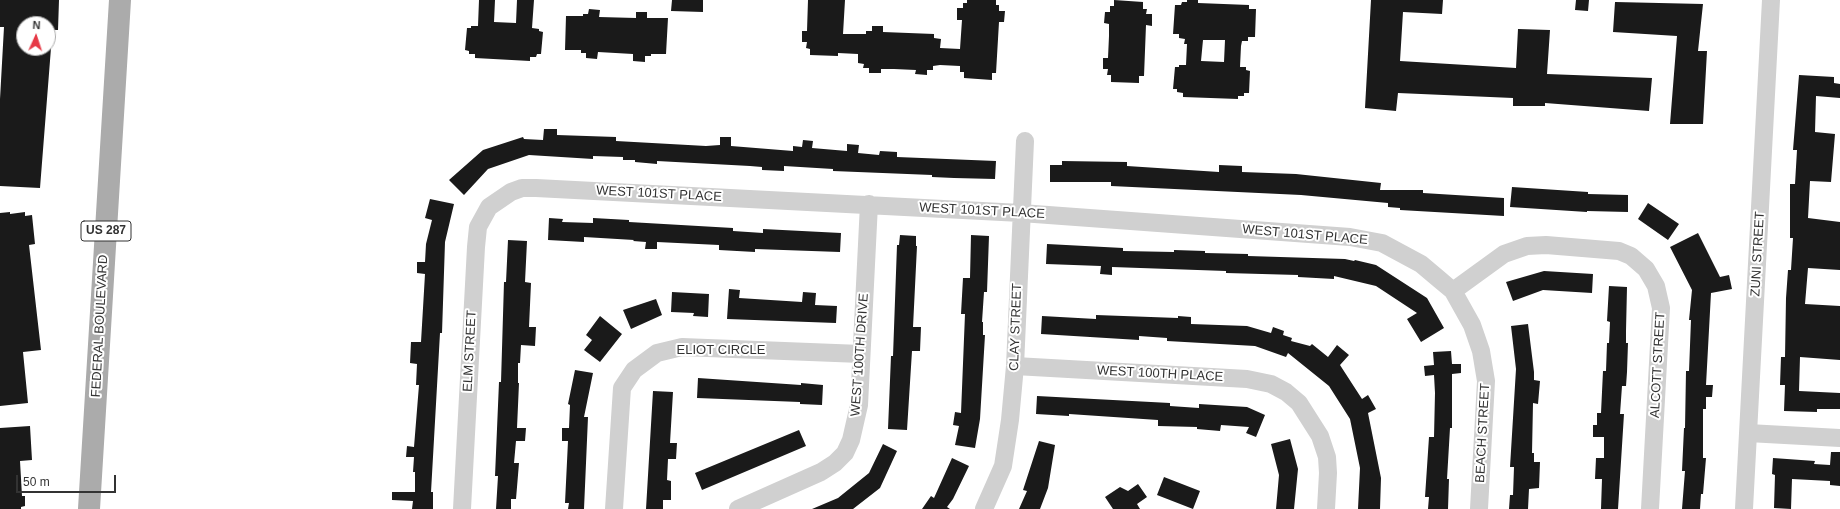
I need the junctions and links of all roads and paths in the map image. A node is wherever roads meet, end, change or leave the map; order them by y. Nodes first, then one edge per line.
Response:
1 (120, 0) edge
2 (1771, 0) edge
3 (1025, 141) dead end
4 (499, 201) joint
5 (869, 204) junction
6 (1021, 213) junction
7 (1453, 291) junction
8 (861, 354) junction
9 (1015, 366) junction
10 (1748, 433) junction
11 (1840, 438) edge
12 (89, 509) edge
13 (462, 509) edge
14 (614, 509) edge
15 (738, 509) edge
16 (984, 509) edge
17 (1326, 509) edge
18 (1479, 509) edge
19 (1650, 509) edge
20 (1744, 509) edge

1 - 12 main road, FEDERAL BOULEVARD / US 287
2 - 10 street, ZUNI STREET
3 - 6 street, CLAY STREET
4 - 5 street, WEST 101ST PLACE
4 - 13 street, ELM STREET
5 - 6 street, WEST 101ST PLACE
5 - 8 street, WEST 100TH DRIVE
6 - 7 street, WEST 101ST PLACE
6 - 9 street, CLAY STREET
7 - 18 street, BEACH STREET
7 - 19 street, ALCOTT STREET
8 - 14 street, ELIOT CIRCLE
8 - 15 street, WEST 100TH DRIVE
9 - 16 street, CLAY STREET
9 - 17 street, WEST 100TH PLACE
10 - 11 street
10 - 20 street, ZUNI STREET

